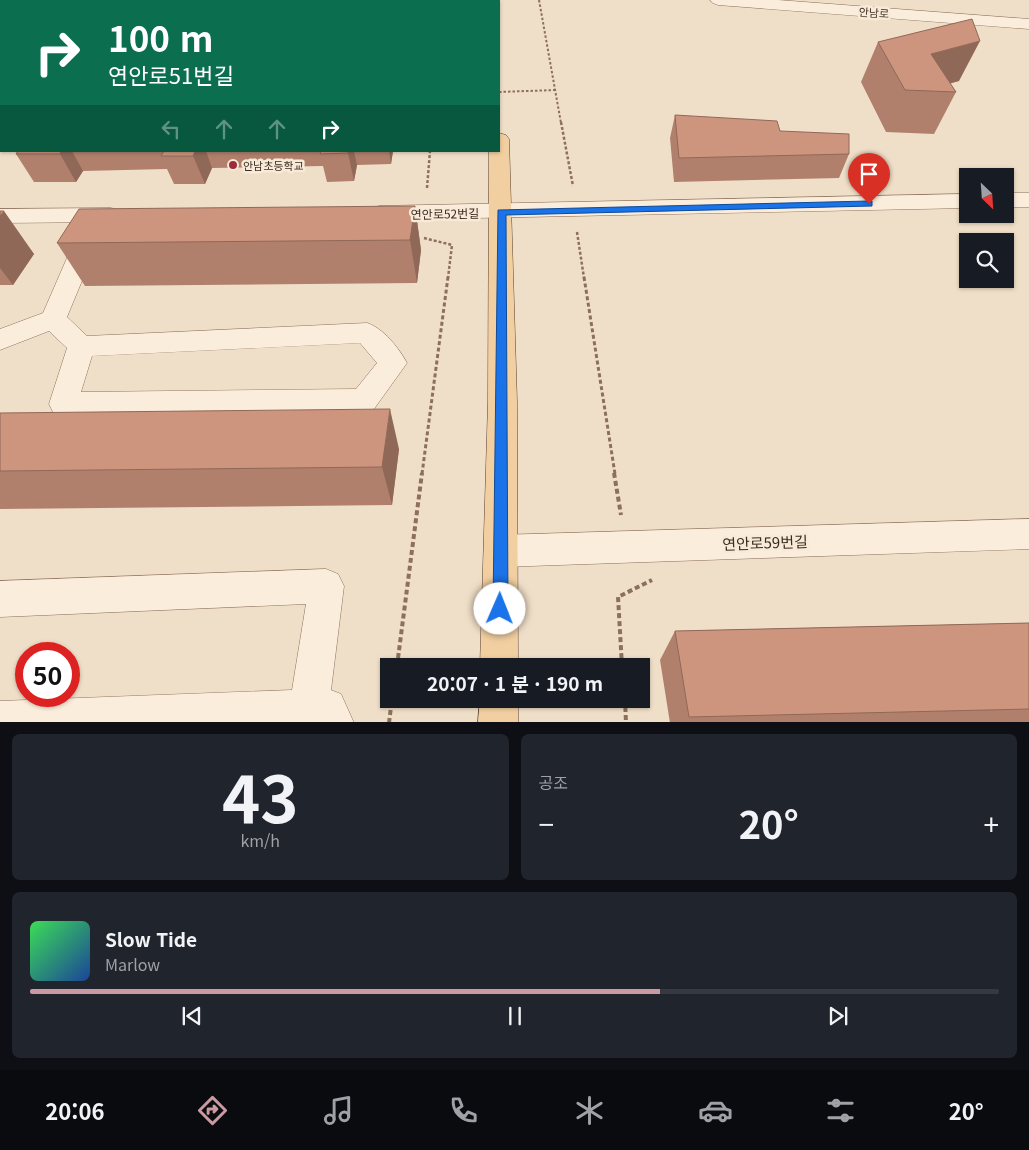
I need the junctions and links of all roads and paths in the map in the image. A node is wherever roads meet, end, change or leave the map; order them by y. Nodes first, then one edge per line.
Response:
1 (539, 0) edge
2 (718, 0) edge
3 (1029, 24) edge
4 (556, 90) junction
5 (500, 92) edge
6 (430, 152) edge
7 (499, 152) edge
8 (574, 189) dead end
9 (426, 196) dead end
10 (1014, 200) edge
11 (1029, 200) edge
12 (959, 201) edge
13 (501, 212) junction
14 (360, 214) edge
15 (97, 215) junction
16 (127, 215) edge
17 (0, 216) edge
18 (576, 225) dead end
19 (418, 237) dead end
20 (53, 319) junction
21 (0, 340) edge
22 (81, 346) junction
23 (622, 520) dead end
24 (1029, 534) edge
25 (501, 551) junction
26 (618, 597) dead end
27 (0, 599) edge
28 (398, 658) edge
29 (499, 658) edge
30 (622, 658) edge
31 (391, 708) edge
32 (499, 708) edge
33 (625, 708) edge
34 (322, 716) edge
35 (0, 721) edge
36 (389, 722) edge
37 (498, 722) edge
38 (626, 722) edge

1 - 4 path
2 - 3 street, 안남로
4 - 5 path
4 - 8 path
6 - 9 path
7 - 13 main road
10 - 11 street
12 - 13 street, 연안로52번길
13 - 14 street, 연안로52번길
13 - 25 main road
15 - 16 street
15 - 17 street
15 - 20 street
18 - 23 path
19 - 28 path
20 - 21 street
20 - 22 street
22 - 22 street
24 - 25 street, 연안로59번길
25 - 29 main road
26 - 30 path
27 - 34 street
31 - 36 path
32 - 37 main road
33 - 38 path
34 - 35 street

